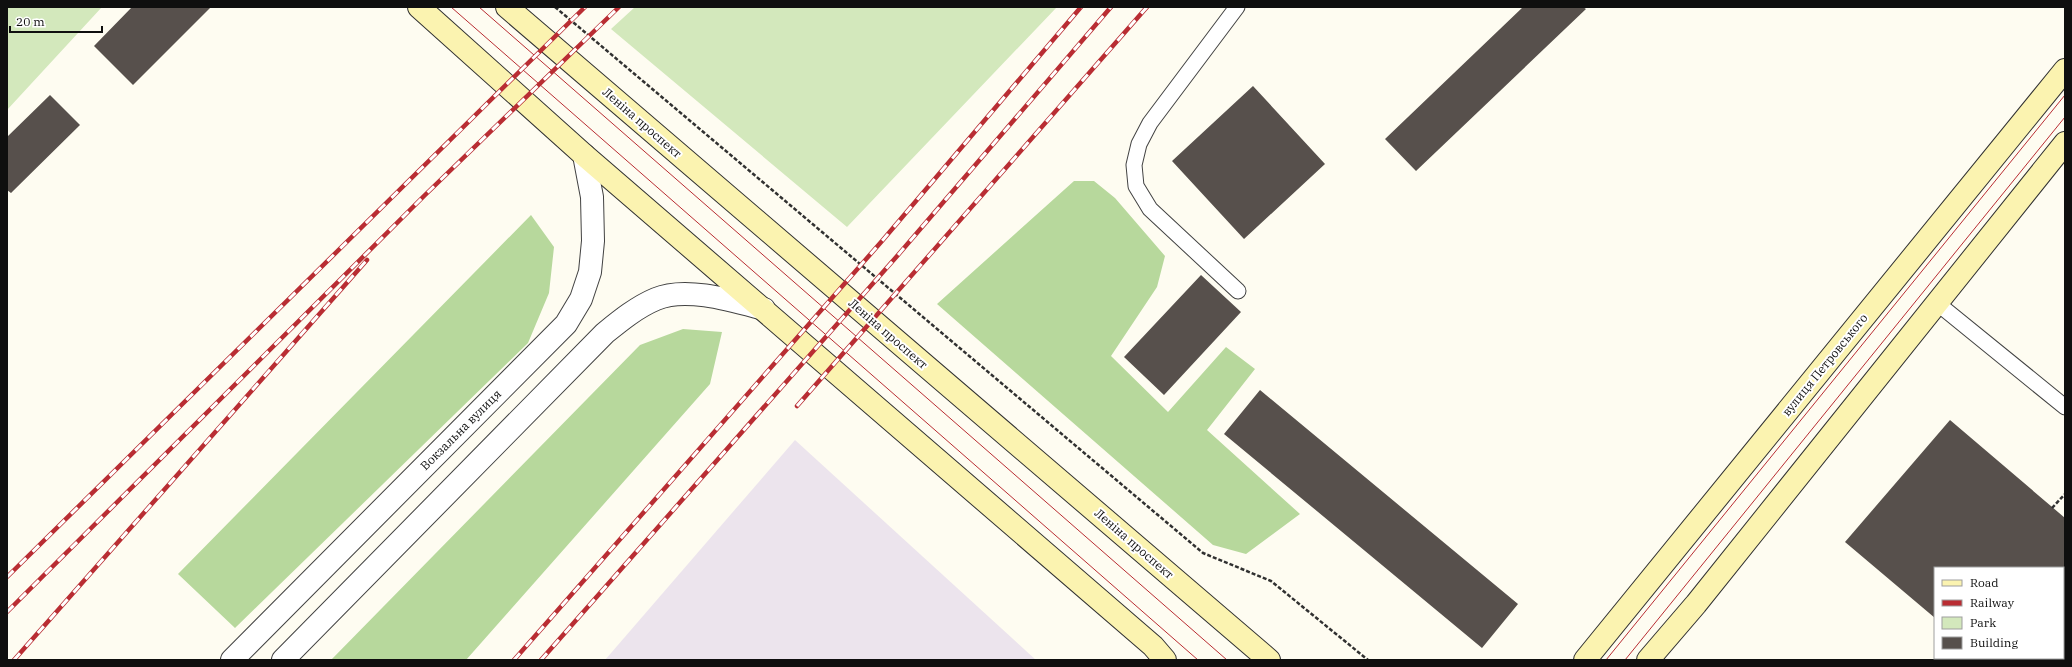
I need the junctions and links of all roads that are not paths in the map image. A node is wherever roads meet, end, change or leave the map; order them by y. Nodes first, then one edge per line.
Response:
1 (419, 7) edge
2 (507, 7) edge
3 (1237, 7) edge
4 (2065, 70) edge
5 (2065, 143) edge
6 (584, 155) junction
7 (1238, 291) dead end
8 (1937, 303) junction
9 (764, 309) junction
10 (2065, 407) edge
11 (232, 660) edge
12 (283, 660) edge
13 (1165, 660) edge
14 (1269, 660) edge
15 (1585, 660) edge
16 (1648, 660) edge

1 - 6 main road
2 - 14 main road, Леніна проспект
3 - 7 lane
4 - 15 main road, вулиця Петровського
5 - 8 main road
6 - 9 main road
6 - 11 street, Вокзальна вулиця
8 - 10 lane
8 - 16 main road
9 - 12 street
9 - 13 main road

